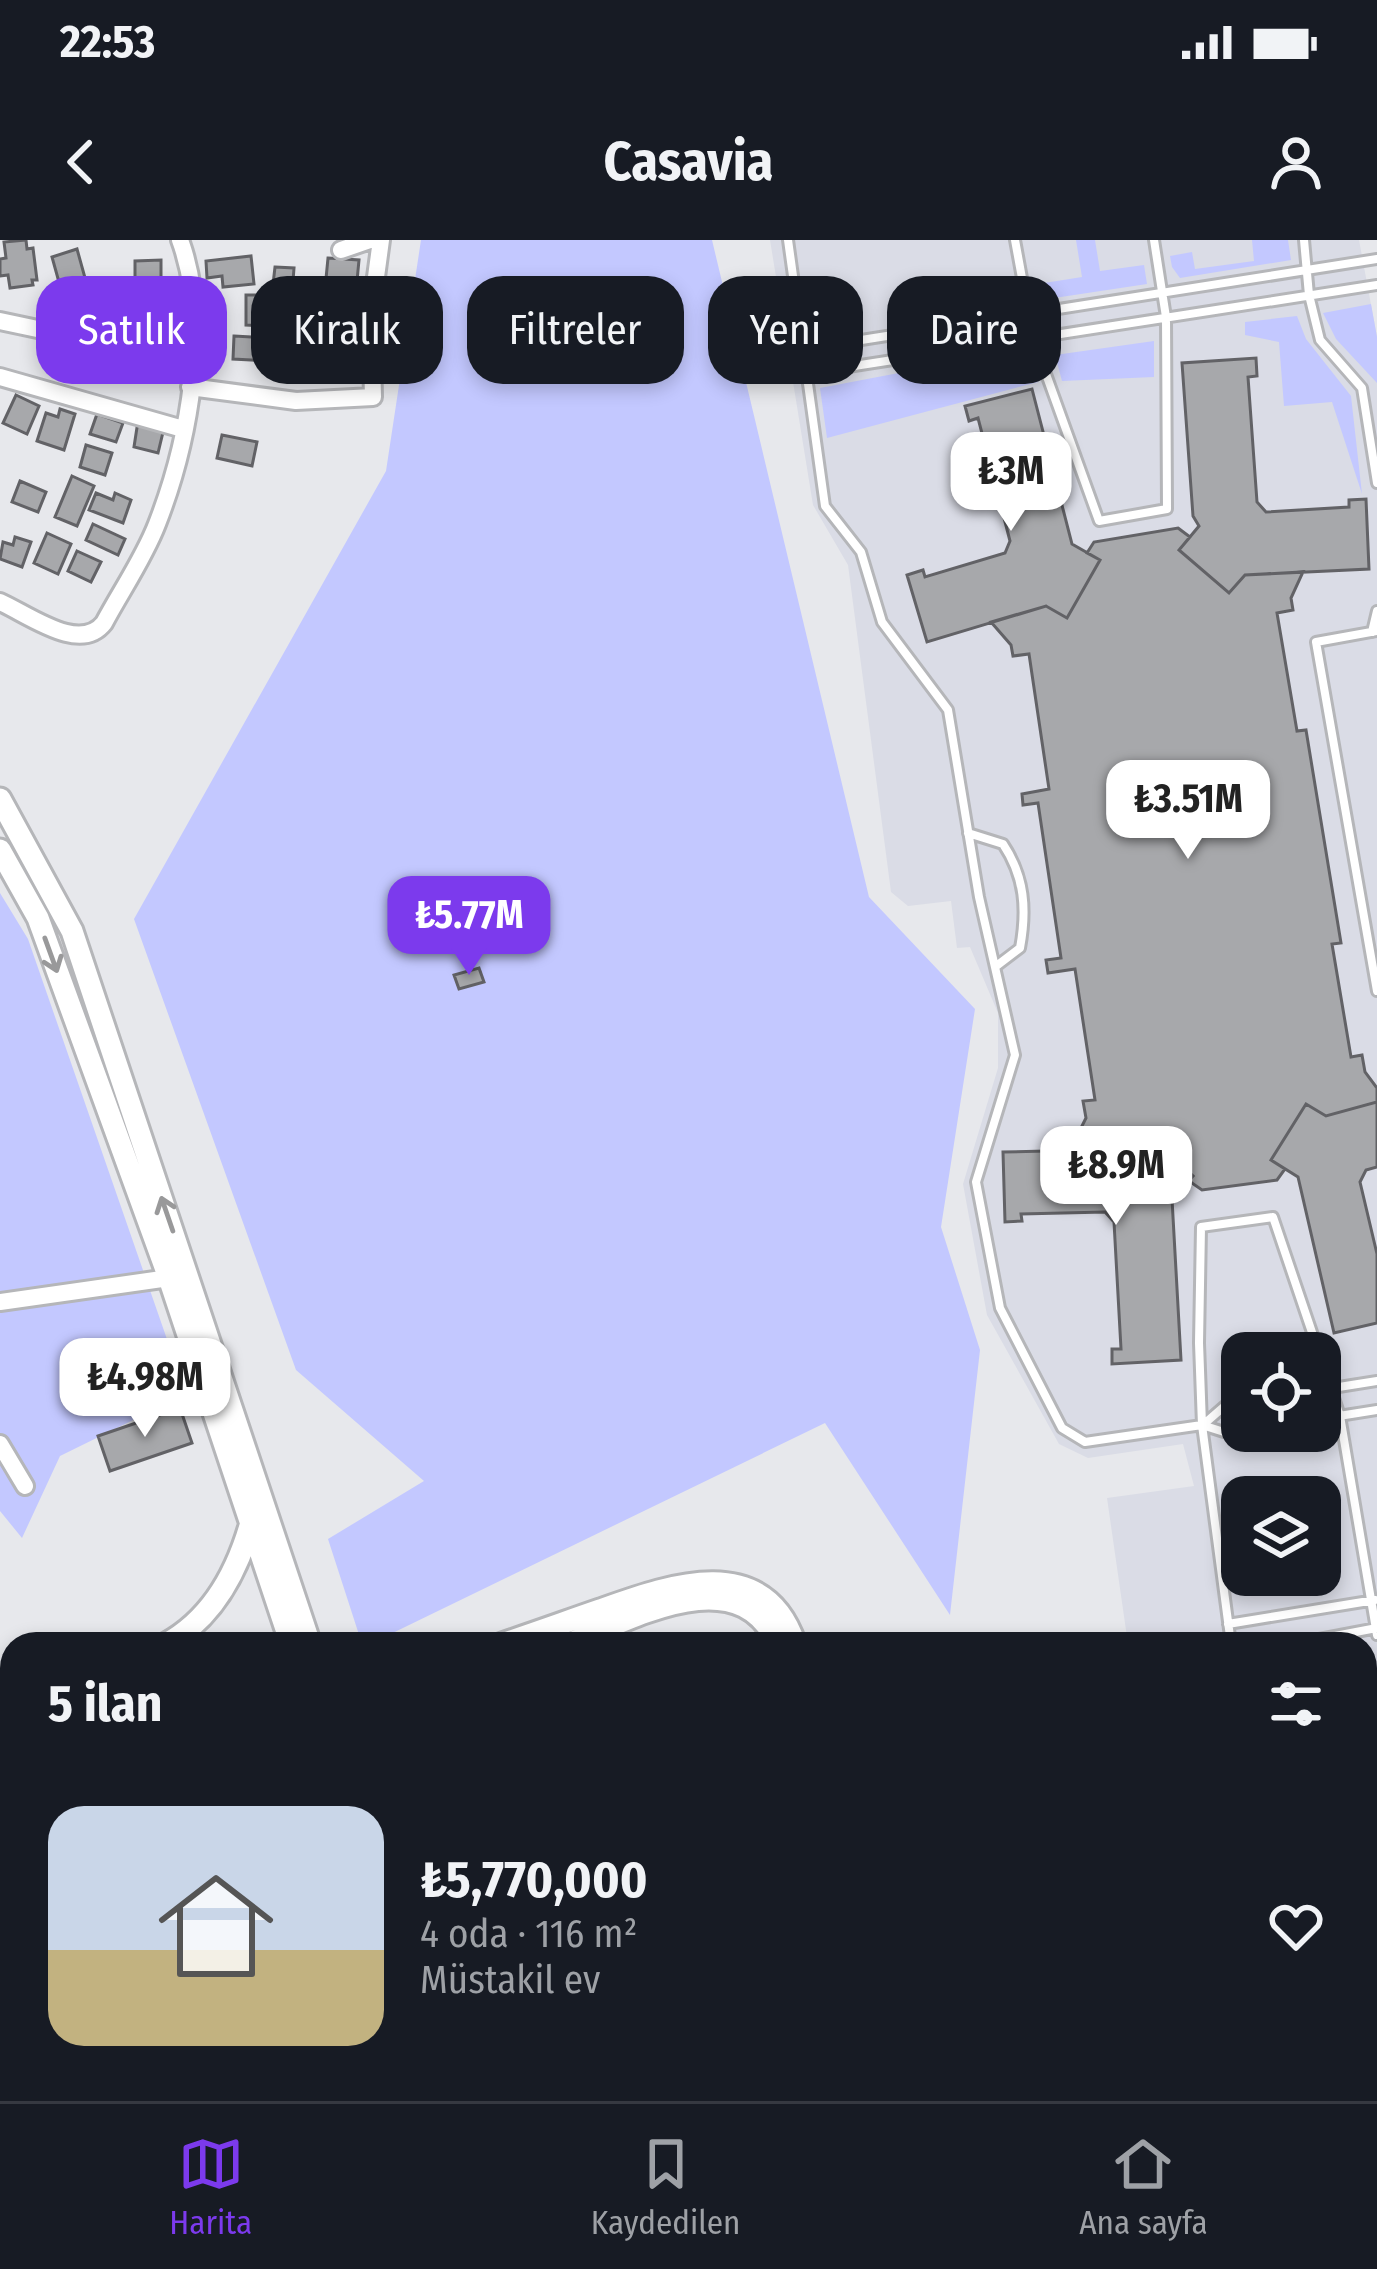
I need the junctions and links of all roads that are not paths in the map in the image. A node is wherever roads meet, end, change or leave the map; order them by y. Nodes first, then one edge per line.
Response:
1 (180, 240) edge
2 (370, 240) edge
3 (381, 240) edge
4 (788, 240) edge
5 (1016, 240) edge
6 (1154, 240) edge
7 (1304, 240) edge
8 (341, 250) dead end
9 (1377, 260) edge
10 (1307, 270) junction
11 (188, 276) edge
12 (793, 276) edge
13 (1022, 276) edge
14 (1377, 285) edge
15 (1162, 293) junction
16 (1309, 296) junction
17 (1061, 309) edge
18 (1166, 317) junction
19 (0, 321) edge
20 (36, 329) edge
21 (1061, 334) edge
22 (0, 377) edge
23 (191, 384) edge
24 (809, 384) edge
25 (1050, 384) edge
26 (190, 388) junction
27 (183, 429) junction
28 (1377, 483) edge
29 (0, 602) edge
30 (1377, 611) edge
31 (1374, 632) edge
32 (0, 799) edge
33 (968, 833) junction
34 (0, 850) edge
35 (995, 967) junction
36 (1377, 991) edge
37 (169, 1278) junction
38 (0, 1302) edge
39 (1312, 1332) edge
40 (1377, 1381) edge
41 (1341, 1387) edge
42 (1221, 1409) edge
43 (1377, 1410) edge
44 (1341, 1416) edge
45 (1341, 1421) edge
46 (1202, 1425) junction
47 (1221, 1431) edge
48 (0, 1444) edge
49 (25, 1486) dead end
50 (251, 1524) junction
51 (1374, 1600) edge
52 (1228, 1624) junction
53 (1377, 1630) edge
54 (181, 1632) edge
55 (287, 1632) edge
56 (306, 1632) edge
57 (537, 1632) edge
58 (599, 1632) edge
59 (773, 1632) edge
60 (791, 1632) edge
61 (1229, 1632) edge

1 - 11 street
2 - 8 street
3 - 26 street
4 - 12 lane
5 - 13 lane
6 - 15 lane
7 - 10 lane
9 - 10 lane
10 - 15 lane
10 - 16 lane
14 - 16 lane
15 - 17 lane
15 - 18 lane
16 - 18 lane
16 - 28 lane
18 - 21 lane
18 - 25 lane
19 - 20 street
22 - 27 street
23 - 26 street
24 - 33 lane
26 - 27 street
27 - 29 street
30 - 31 lane
31 - 36 lane
56 -> 32 street
33 - 35 lane
33 - 35 lane
34 -> 37 street
35 - 46 lane
37 - 38 street
37 - 50 street
39 - 46 lane
40 - 41 lane
42 - 46 lane
43 - 44 lane
45 - 51 lane
46 - 47 lane
46 - 52 lane
48 - 49 street
50 - 54 street
50 - 55 street
51 - 52 lane
51 - 53 lane
52 - 61 lane
57 - 60 street
58 - 59 street

